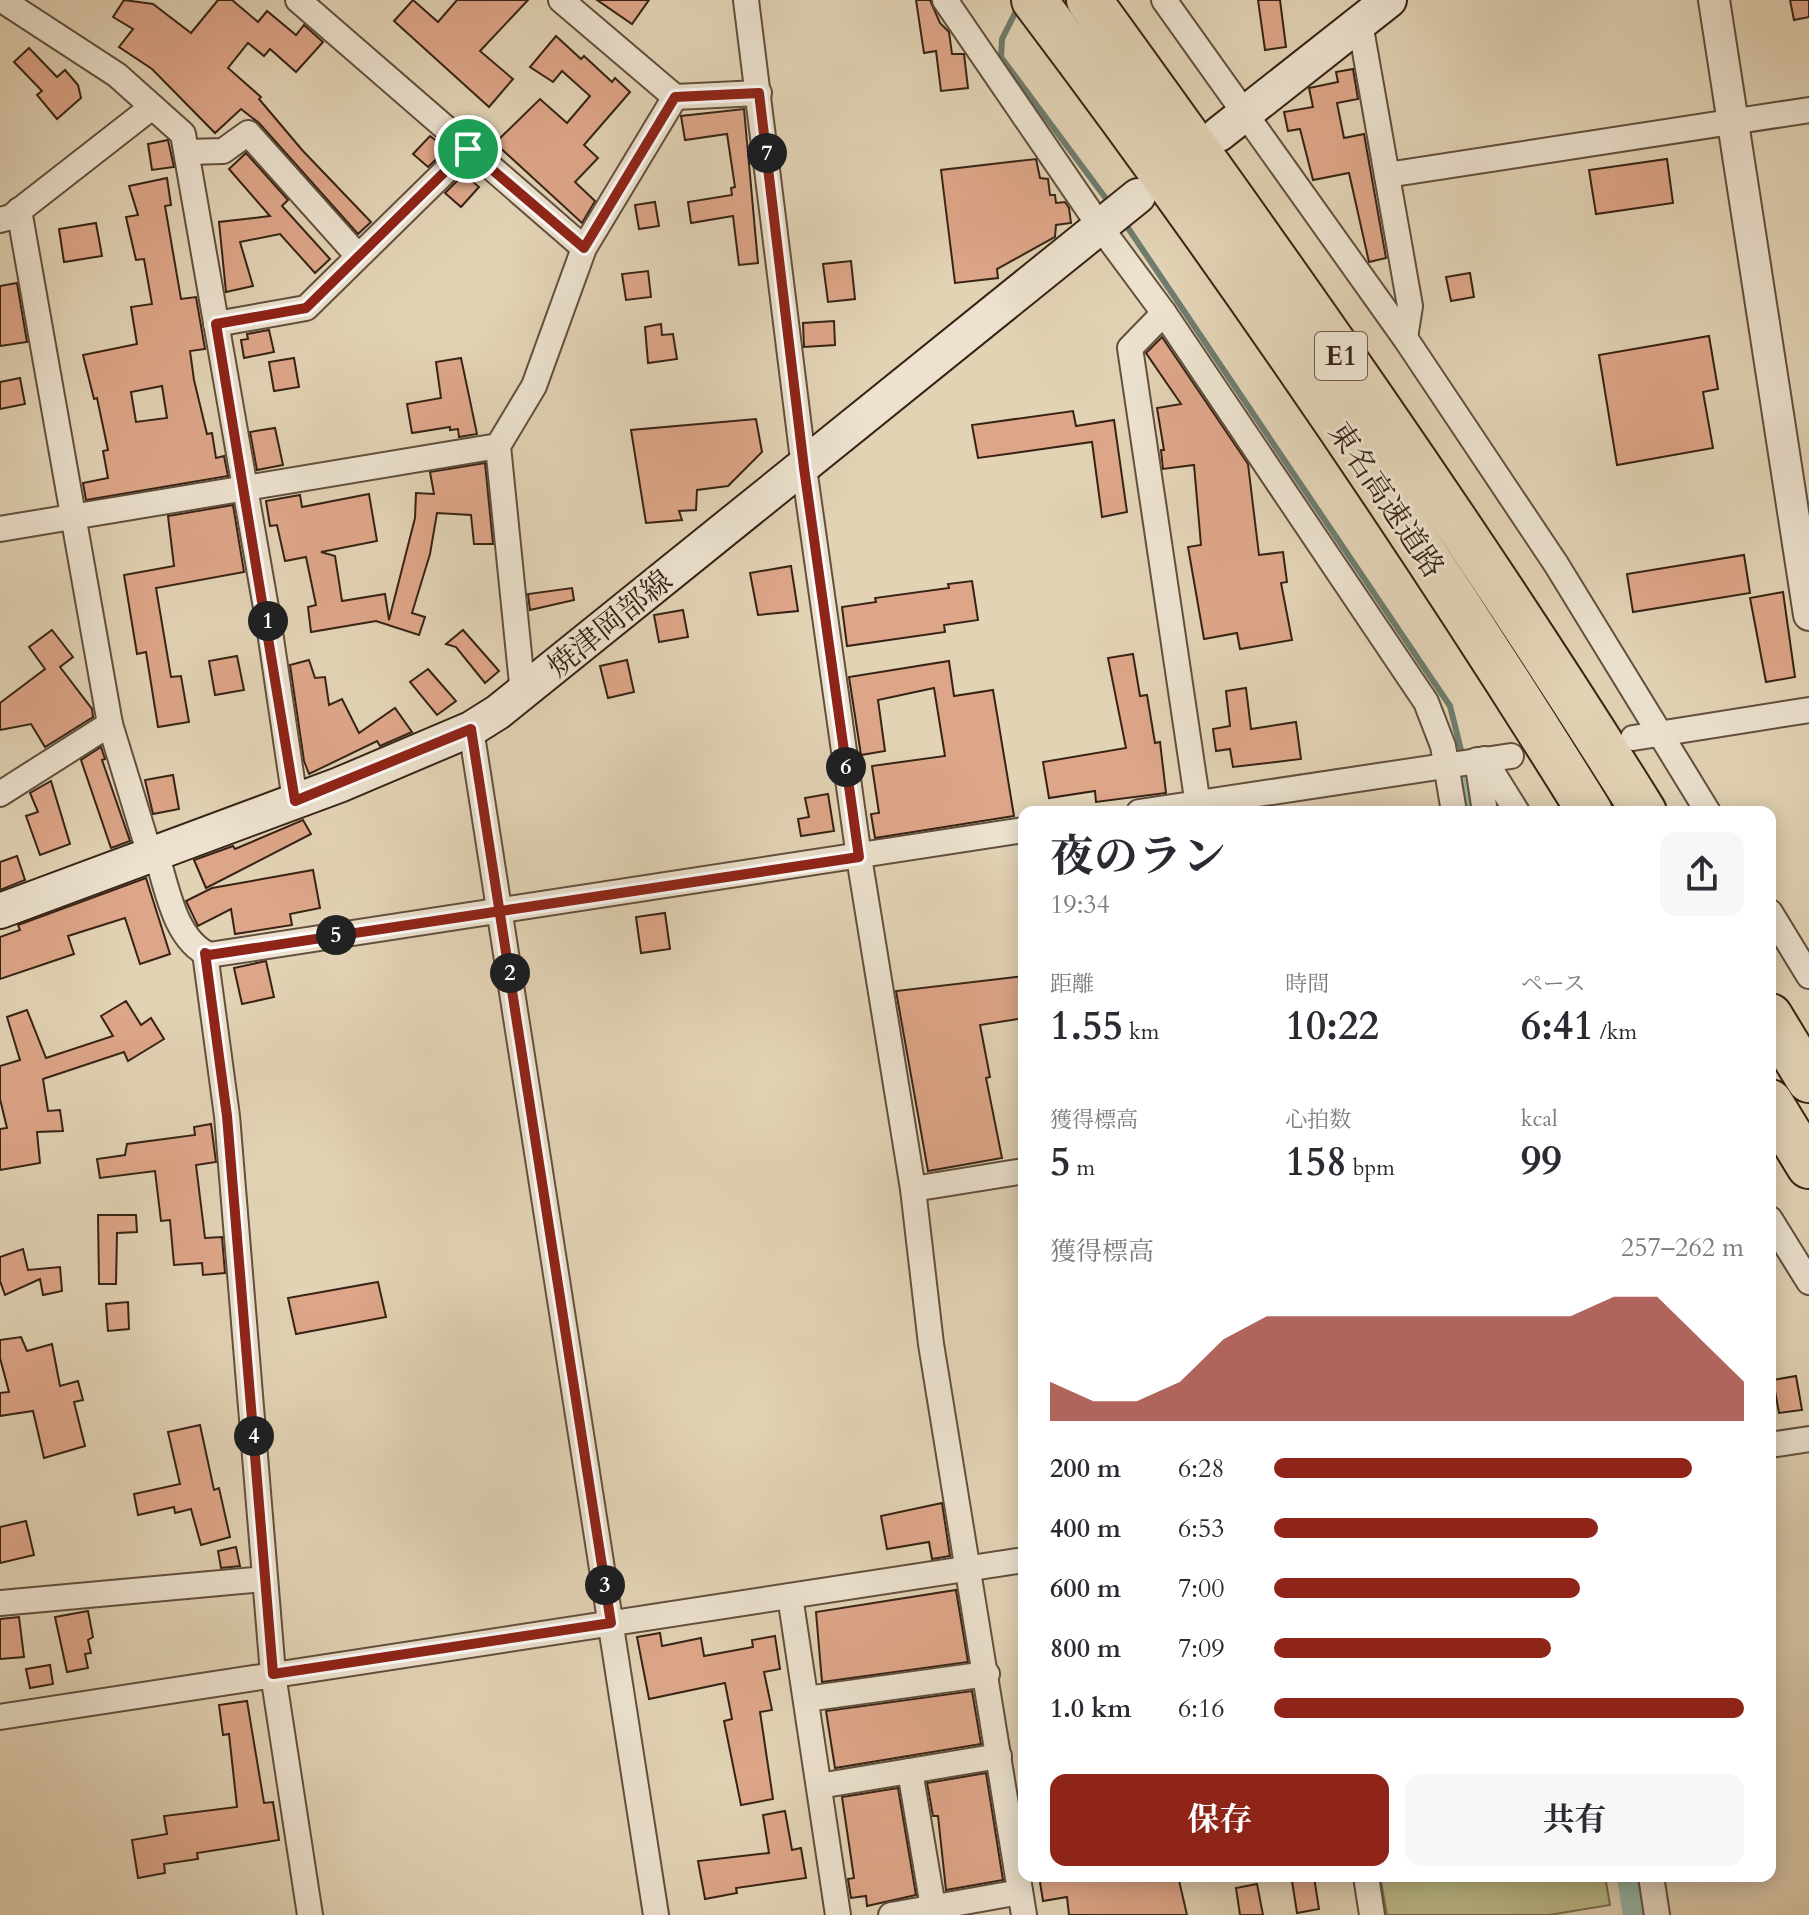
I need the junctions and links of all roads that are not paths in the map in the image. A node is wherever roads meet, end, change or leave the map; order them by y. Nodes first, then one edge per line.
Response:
1 (2, 0) edge
2 (298, 0) edge
3 (561, 0) edge
4 (746, 0) edge
5 (945, 0) edge
6 (1034, 0) edge
7 (1089, 0) edge
8 (1164, 0) edge
9 (1389, 0) edge
10 (1714, 0) edge
11 (1360, 23) junction
12 (759, 93) junction
13 (675, 97) junction
14 (152, 107) junction
15 (1809, 110) edge
16 (1734, 122) junction
17 (1233, 124) junction
18 (468, 149) junction
19 (187, 152) junction
20 (1387, 175) junction
21 (1138, 196) dead end
22 (10, 215) edge
23 (1101, 228) junction
24 (584, 248) junction
25 (358, 256) junction
26 (1164, 313) junction
27 (216, 324) junction
28 (1405, 338) junction
29 (498, 446) junction
30 (804, 468) junction
31 (245, 488) junction
32 (73, 517) junction
33 (0, 529) edge
34 (1809, 615) edge
35 (523, 694) junction
36 (1809, 710) edge
37 (1585, 718) junction
38 (110, 724) junction
39 (471, 729) junction
40 (1659, 733) junction
41 (1633, 738) dead end
42 (1511, 756) dead end
43 (1481, 760) junction
44 (1447, 765) junction
45 (0, 794) edge
46 (295, 801) junction
47 (1199, 806) edge
48 (1205, 806) edge
49 (1453, 806) edge
50 (1485, 806) edge
51 (1513, 806) edge
52 (1586, 806) edge
53 (1640, 806) edge
54 (1649, 806) edge
55 (1704, 806) edge
56 (1018, 831) edge
57 (153, 854) junction
58 (859, 857) junction
59 (0, 911) edge
60 (501, 911) junction
61 (1776, 922) edge
62 (205, 953) junction
63 (1809, 976) edge
64 (1776, 988) edge
65 (1776, 1026) edge
66 (1809, 1035) edge
67 (1809, 1080) edge
68 (1776, 1112) edge
69 (1809, 1166) edge
70 (1018, 1172) edge
71 (913, 1189) junction
72 (1776, 1229) edge
73 (1809, 1282) edge
74 (1809, 1439) edge
75 (1776, 1444) edge
76 (1018, 1561) edge
77 (970, 1568) junction
78 (265, 1579) junction
79 (790, 1596) junction
80 (0, 1603) edge
81 (611, 1623) junction
82 (273, 1674) junction
83 (987, 1674) junction
84 (806, 1699) junction
85 (0, 1717) edge
86 (999, 1756) junction
87 (910, 1771) junction
88 (819, 1786) junction
89 (1018, 1877) edge
90 (1019, 1882) edge
91 (1367, 1882) edge
92 (1652, 1882) edge
93 (1022, 1903) edge
94 (933, 1907) junction
95 (310, 1915) edge
96 (656, 1915) edge
97 (838, 1915) edge
98 (891, 1915) edge
99 (1372, 1915) edge
100 (1657, 1915) edge

1 - 14 street
2 - 18 street
3 - 13 street
4 - 12 street
5 - 23 street
6 - 52 highway, 東名高速道路 / E1
7 - 37 highway, 東名高速道路 / E1
8 - 17 street
9 - 11 main road
10 - 16 street
11 - 17 main road
11 - 20 street
12 - 13 street
12 - 30 street
13 - 24 street
14 - 19 street
14 - 22 street
15 - 16 street
16 - 20 street
16 - 34 street
17 - 28 street
18 - 24 street
18 - 25 street
19 - 25 street
19 - 27 street
20 - 28 street
21 - 23 main road, 焼津岡部線
22 - 32 street
23 - 26 street
23 - 30 main road, 焼津岡部線
24 - 29 street
25 - 27 street
26 - 44 street
26 - 47 street
27 - 31 street
28 - 40 street
29 - 31 street
29 - 35 street
30 - 35 main road, 焼津岡部線
30 - 58 street
31 - 32 street
31 - 46 street
32 - 33 street
32 - 38 street
35 - 39 main road, 焼津岡部線
36 - 40 street
37 - 53 highway, 東名高速道路 / E1
37 - 54 highway
38 - 45 street
38 - 57 street
39 - 46 main road, 焼津岡部線
39 - 60 street
40 - 41 street
40 - 55 street
42 - 43 street
43 - 44 street
43 - 50 street
43 - 51 street
44 - 48 street
44 - 49 street
46 - 57 main road, 焼津岡部線
56 - 58 street
57 - 59 main road, 焼津岡部線
57 - 62 street
58 - 60 street
58 - 71 street
60 - 62 street
60 - 81 street
61 - 63 street
62 - 78 street
64 - 66 highway
65 - 67 highway
68 - 69 highway
70 - 71 street
71 - 77 street
72 - 73 street
74 - 75 street
76 - 77 street
77 - 79 street
77 - 83 street
78 - 80 street
78 - 82 street
79 - 81 street
79 - 84 street
81 - 82 street
81 - 96 street
82 - 85 street
82 - 95 street
83 - 84 street
83 - 86 street
84 - 88 street
86 - 87 street
86 - 89 street
87 - 88 street
87 - 94 street
88 - 97 street
90 - 93 street
91 - 99 street
92 - 100 street
93 - 94 street
94 - 98 street

